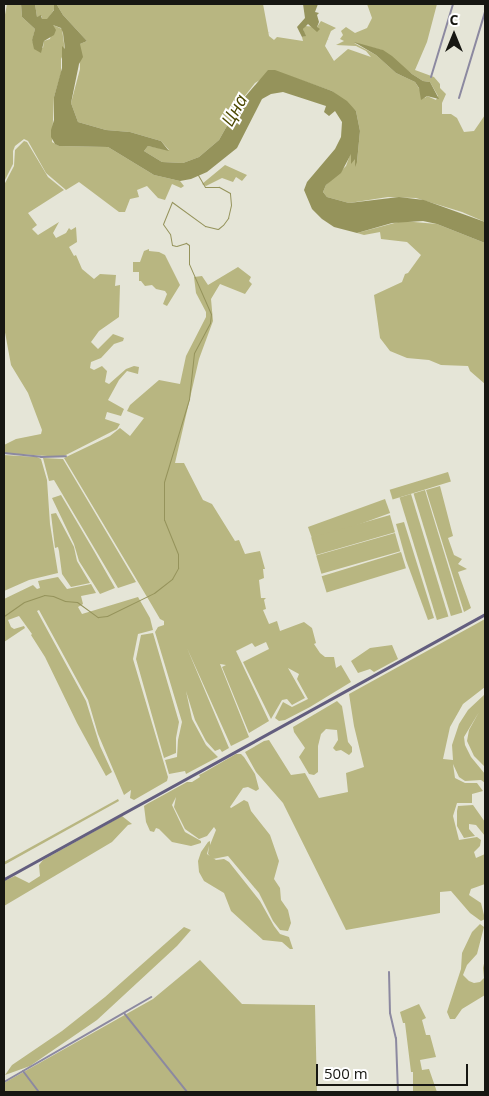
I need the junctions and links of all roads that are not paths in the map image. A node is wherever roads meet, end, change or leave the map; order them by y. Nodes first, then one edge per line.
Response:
1 (454, 4) edge
2 (485, 12) edge
3 (431, 77) dead end
4 (458, 98) dead end
5 (4, 454) edge
6 (66, 456) dead end
7 (485, 614) edge
8 (4, 879) edge
9 (388, 972) dead end
10 (151, 997) dead end
11 (124, 1013) junction
12 (23, 1071) junction
13 (4, 1082) edge
14 (39, 1092) edge
15 (187, 1092) edge
16 (398, 1092) edge

1 - 3 street
2 - 4 street
5 - 6 street
7 - 8 main road
9 - 16 street
10 - 11 street
11 - 12 street
11 - 15 street
12 - 13 street
12 - 14 street

